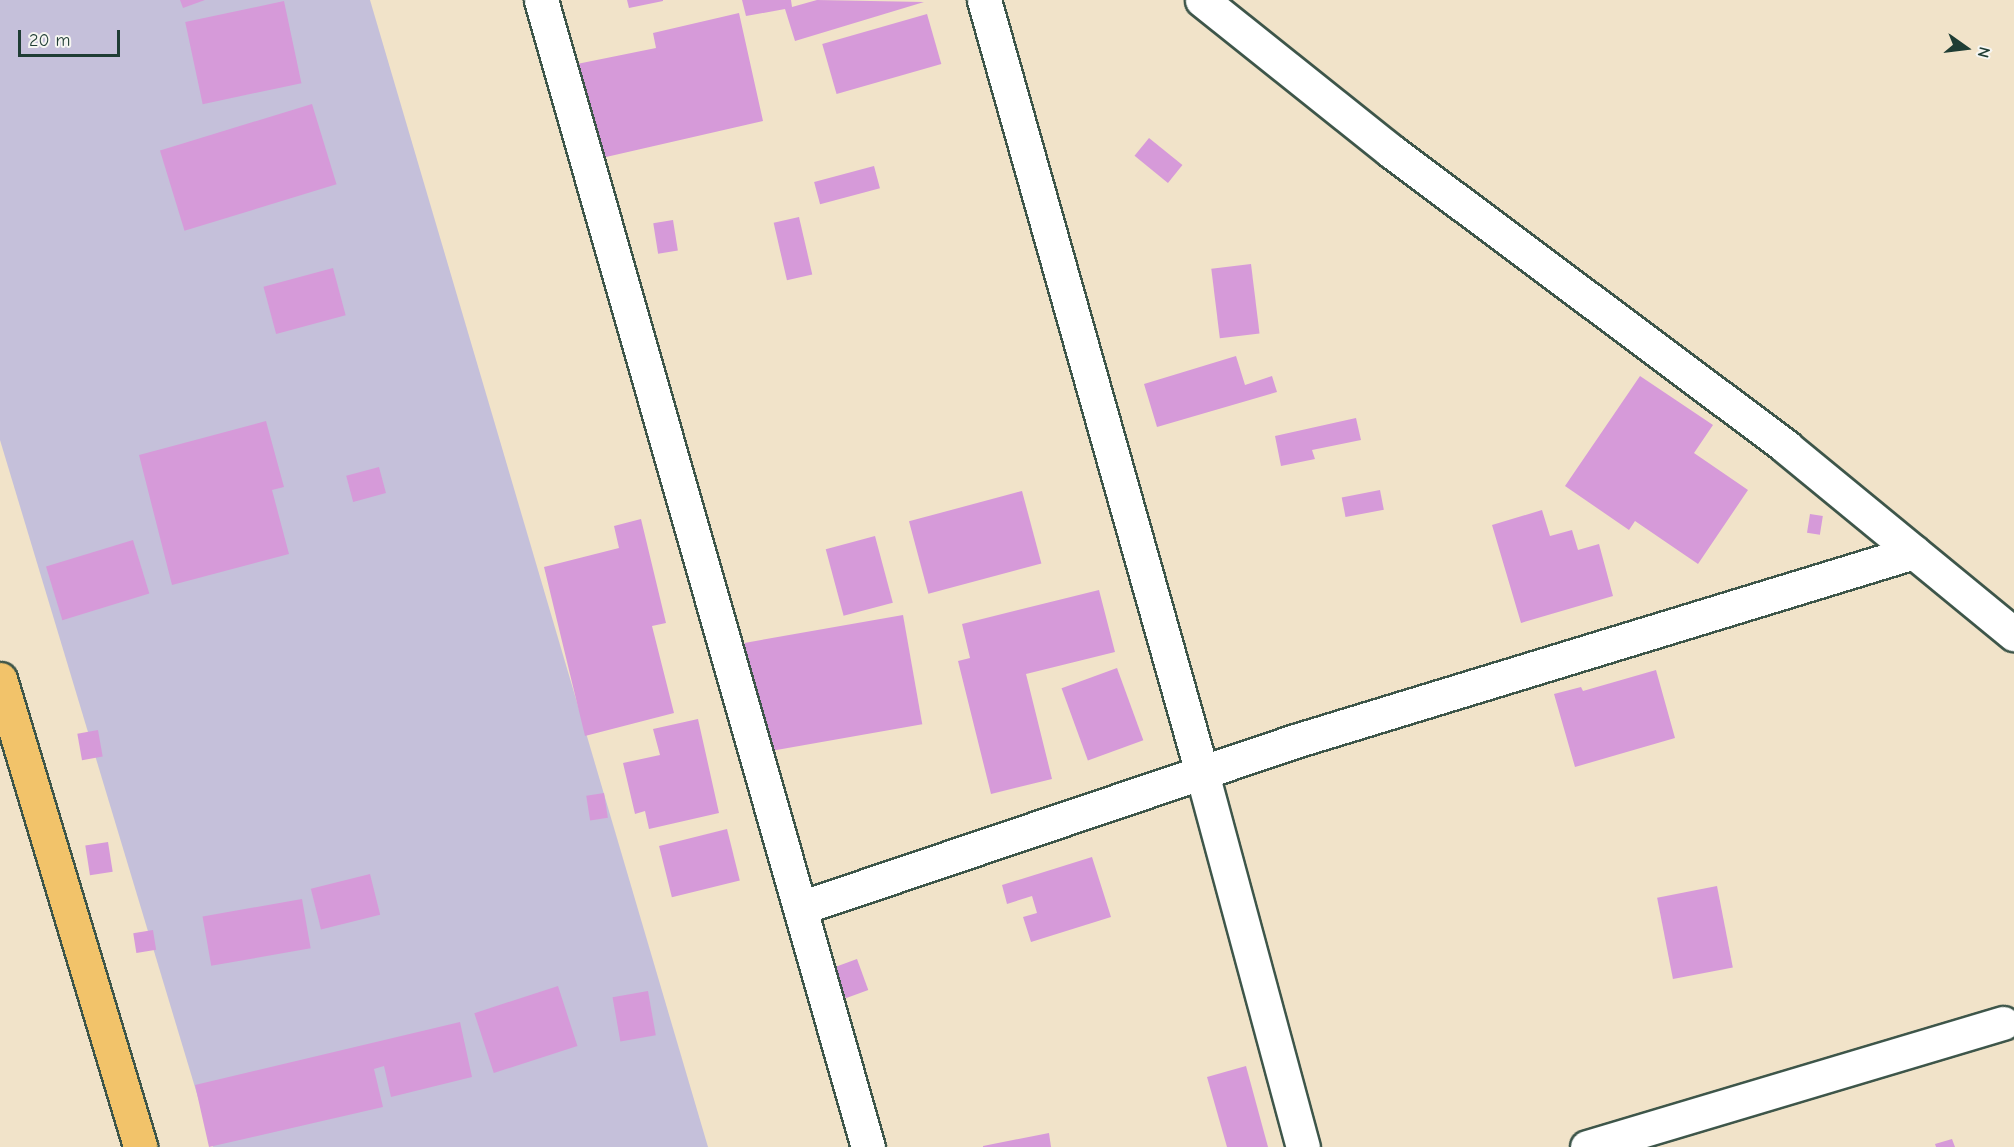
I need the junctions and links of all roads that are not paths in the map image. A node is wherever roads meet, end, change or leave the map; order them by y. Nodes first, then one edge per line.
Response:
1 (541, 0) edge
2 (984, 0) edge
3 (1202, 0) edge
4 (1914, 552) junction
5 (2014, 634) edge
6 (0, 679) edge
7 (1202, 773) junction
8 (800, 908) junction
9 (2003, 1023) dead end
10 (140, 1147) edge
11 (868, 1147) edge
12 (1303, 1147) edge
13 (1587, 1147) edge

1 - 8 street
2 - 7 street
3 - 4 street
4 - 5 street
4 - 7 street
6 - 10 main road
7 - 8 street
7 - 12 street
8 - 11 street
9 - 13 street

